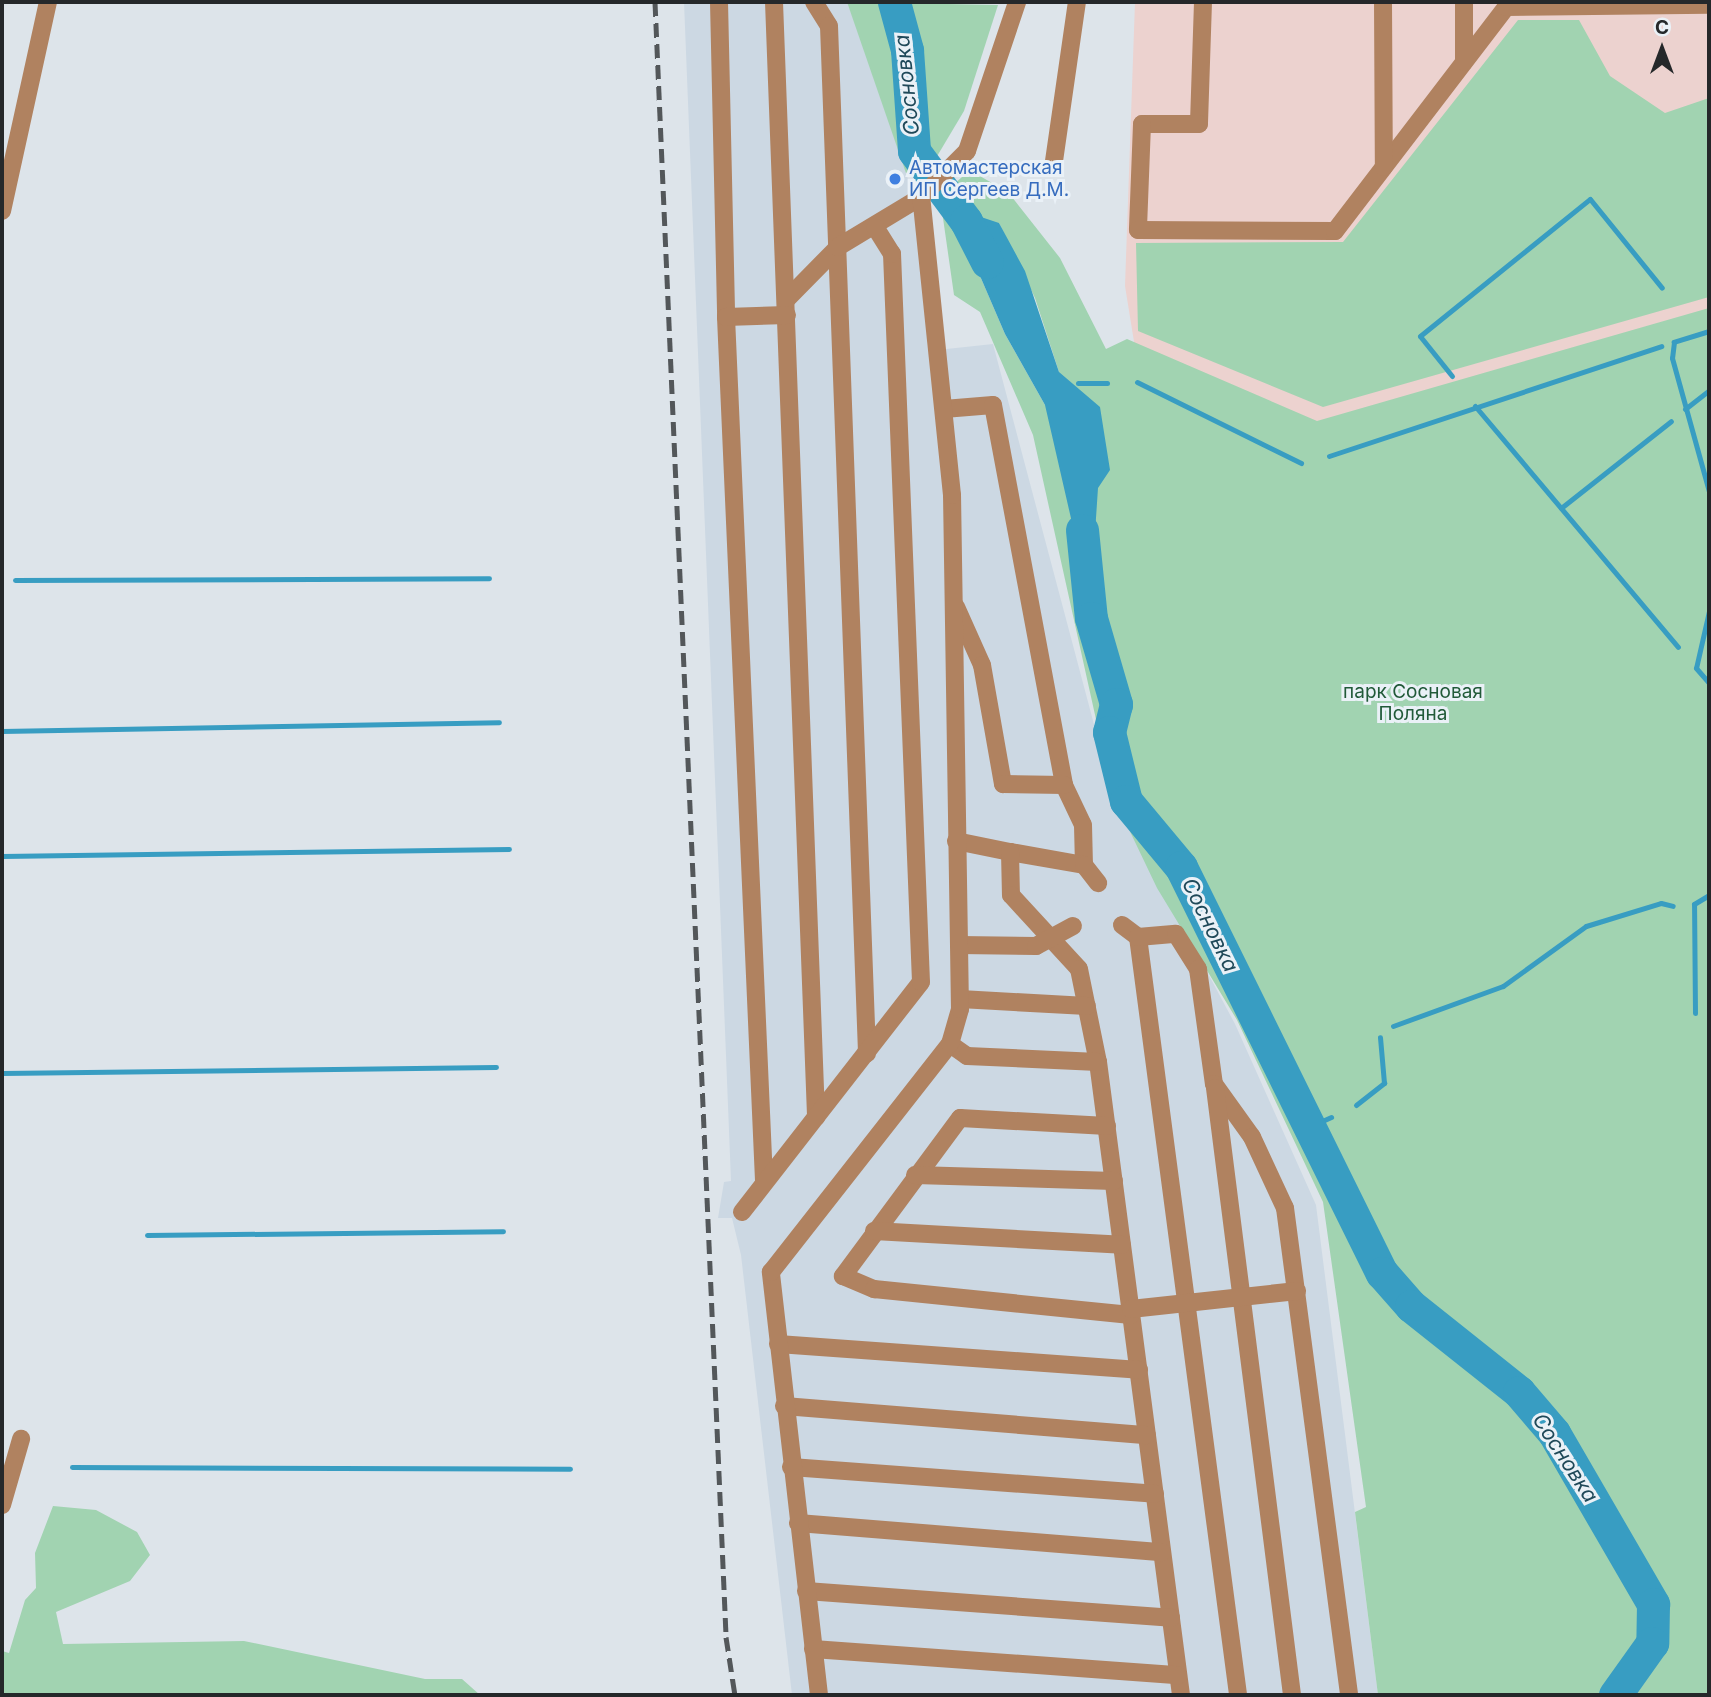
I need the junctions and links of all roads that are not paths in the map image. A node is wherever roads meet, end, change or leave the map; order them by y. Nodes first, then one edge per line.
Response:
1 (48, 2) edge
2 (719, 2) edge
3 (774, 2) edge
4 (814, 2) edge
5 (1017, 2) edge
6 (1077, 2) edge
7 (1203, 2) edge
8 (1383, 2) edge
9 (1464, 2) edge
10 (1709, 5) edge
11 (1464, 62) junction
12 (1384, 167) junction
13 (1053, 168) dead end
14 (924, 192) junction
15 (2, 211) edge
16 (876, 228) junction
17 (838, 247) junction
18 (787, 307) junction
19 (726, 317) junction
20 (944, 409) junction
21 (953, 601) junction
22 (1064, 785) junction
23 (956, 841) junction
24 (1010, 852) junction
25 (1084, 864) junction
26 (1098, 883) dead end
27 (1122, 925) dead end
28 (1073, 926) dead end
29 (1049, 937) junction
30 (1138, 937) junction
31 (959, 945) junction
32 (960, 999) junction
33 (1087, 1006) junction
34 (950, 1044) junction
35 (867, 1054) junction
36 (1098, 1062) junction
37 (1214, 1084) junction
38 (816, 1117) junction
39 (1107, 1126) junction
40 (915, 1175) junction
41 (1114, 1181) junction
42 (764, 1182) junction
43 (742, 1212) dead end
44 (874, 1231) junction
45 (1122, 1245) junction
46 (1297, 1292) junction
47 (1239, 1298) junction
48 (1185, 1304) junction
49 (1131, 1312) junction
50 (778, 1344) junction
51 (1139, 1370) junction
52 (785, 1406) junction
53 (1147, 1435) junction
54 (21, 1439) dead end
55 (791, 1467) junction
56 (1155, 1494) junction
57 (2, 1505) edge
58 (798, 1523) junction
59 (1162, 1552) junction
60 (806, 1591) junction
61 (1171, 1618) junction
62 (813, 1649) junction
63 (1178, 1675) junction
64 (819, 1695) edge
65 (1181, 1695) edge
66 (1238, 1695) edge
67 (1292, 1695) edge
68 (1349, 1695) edge

1 - 15 street
2 - 19 street
3 - 18 street
4 - 17 street
5 - 14 street
6 - 13 street
7 - 12 street
8 - 12 street
9 - 11 street
10 - 11 street
11 - 12 street
14 - 16 street
14 - 20 street
16 - 17 street
16 - 35 street
17 - 18 street
17 - 35 street
18 - 19 street
18 - 38 street
19 - 42 street
20 - 21 street
20 - 22 street
21 - 22 street
21 - 23 street
22 - 25 street
23 - 24 street
23 - 31 street
24 - 25 street
24 - 29 street
25 - 26 street
27 - 30 street
28 - 29 street
29 - 31 street
29 - 33 street
30 - 37 street
30 - 48 street
31 - 32 street
32 - 33 street
32 - 34 street
33 - 36 street
34 - 36 street
34 - 50 street
35 - 38 street
36 - 39 street
37 - 46 street
37 - 47 street
38 - 42 street
39 - 40 street
39 - 41 street
40 - 41 street
40 - 44 street
41 - 45 street
42 - 43 street
44 - 45 street
44 - 49 street
45 - 49 street
46 - 47 street
46 - 68 street
47 - 48 street
47 - 67 street
48 - 49 street
48 - 66 street
49 - 51 street
50 - 51 street
50 - 52 street
51 - 53 street
52 - 53 street
52 - 55 street
53 - 56 street
54 - 57 street
55 - 56 street
55 - 58 street
56 - 59 street
58 - 59 street
58 - 60 street
59 - 61 street
60 - 61 street
60 - 62 street
61 - 63 street
62 - 63 street
62 - 64 street
63 - 65 street

